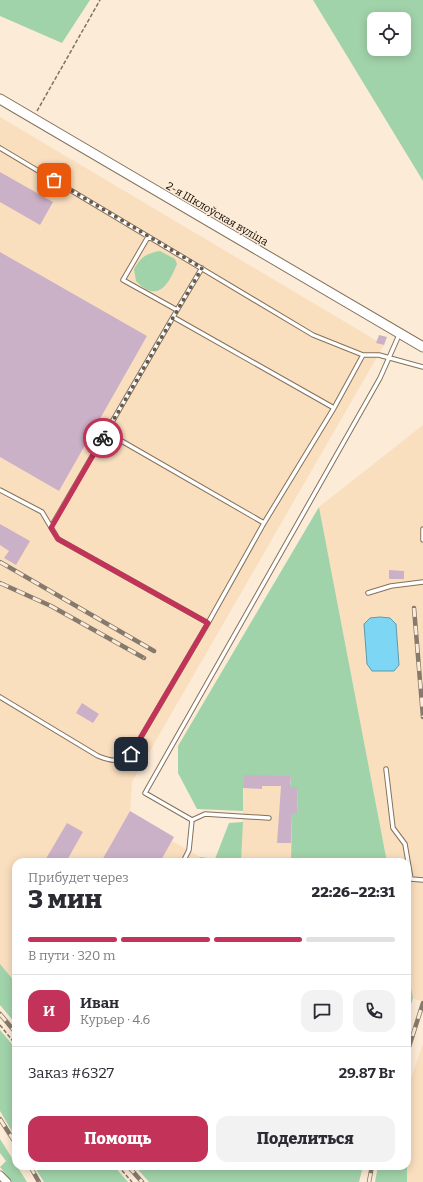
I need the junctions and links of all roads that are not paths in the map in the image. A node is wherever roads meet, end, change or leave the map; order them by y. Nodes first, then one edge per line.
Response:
1 (0, 100) edge
2 (0, 148) edge
3 (148, 236) junction
4 (202, 268) junction
5 (177, 310) junction
6 (173, 317) junction
7 (400, 335) junction
8 (423, 347) edge
9 (362, 355) junction
10 (390, 358) junction
11 (423, 367) edge
12 (334, 408) junction
13 (106, 432) junction
14 (0, 490) edge
15 (264, 522) junction
16 (51, 528) junction
17 (423, 529) edge
18 (423, 540) edge
19 (423, 582) edge
20 (368, 593) dead end
21 (208, 623) junction
22 (0, 697) edge
23 (386, 769) dead end
24 (269, 818) dead end
25 (192, 820) junction
26 (185, 858) edge
27 (407, 858) edge
28 (411, 879) edge
29 (423, 880) edge
30 (0, 1175) edge
31 (7, 1182) edge

1 - 7 street, 2-я Шклоўская вуліца
2 - 3 lane
3 - 4 lane
3 - 5 lane
4 - 5 lane
4 - 9 lane
5 - 6 lane
6 - 12 lane
6 - 13 lane
7 - 8 street, 2-я Шклоўская вуліца
7 - 10 lane
9 - 10 lane
9 - 12 lane
10 - 11 lane
10 - 25 lane
12 - 15 lane
13 - 15 lane
13 - 16 lane
14 - 16 lane
15 - 21 lane
16 - 21 lane
17 - 18 lane
19 - 20 lane
21 - 22 lane
23 - 27 lane
24 - 25 lane
25 - 26 lane
28 - 29 lane
30 - 31 street

